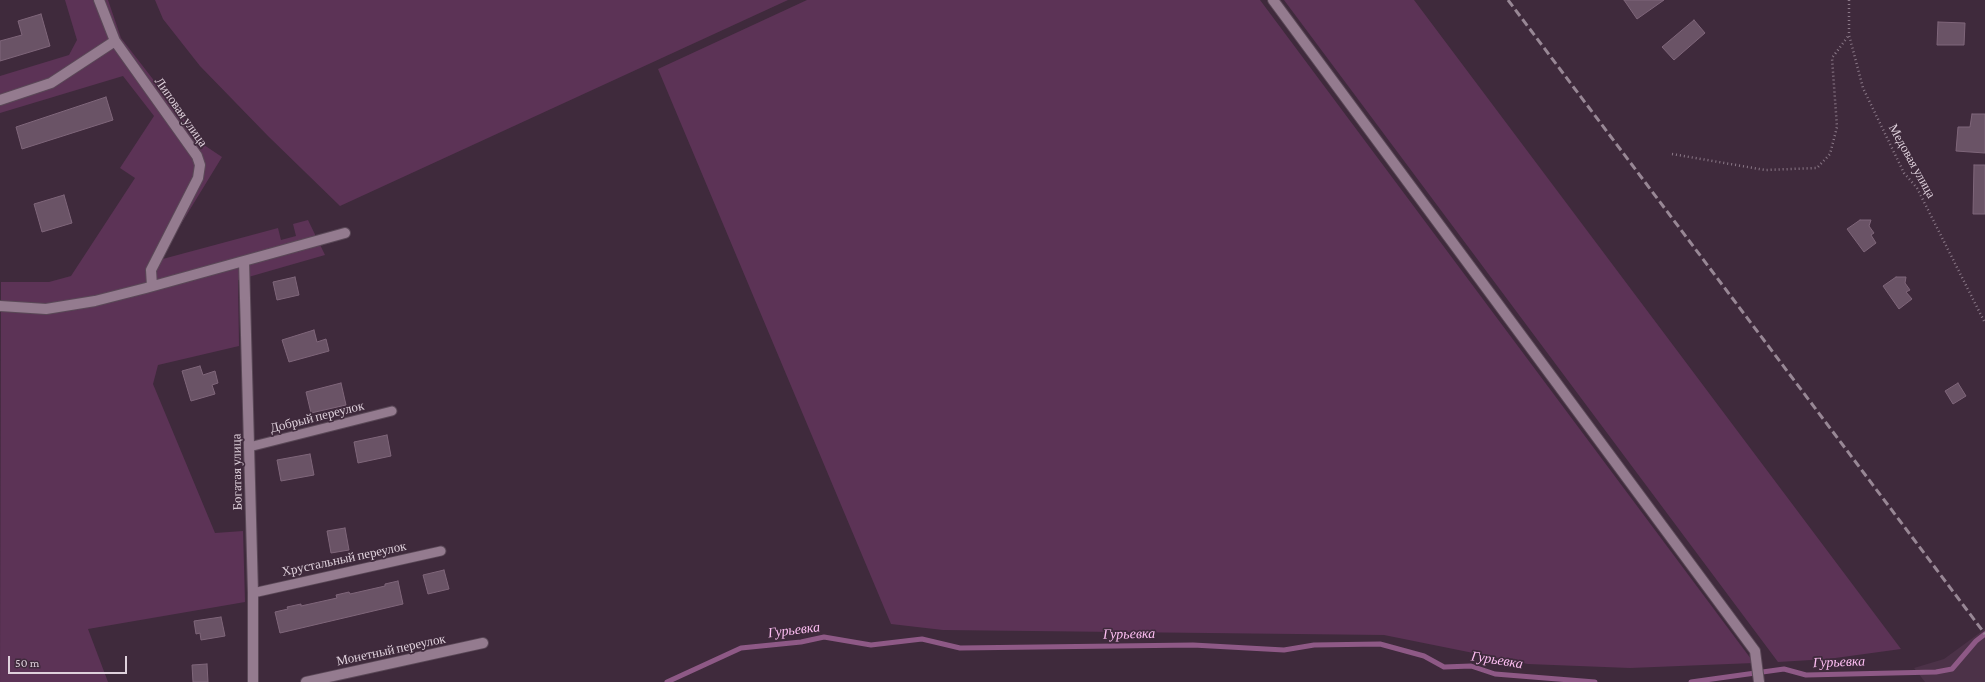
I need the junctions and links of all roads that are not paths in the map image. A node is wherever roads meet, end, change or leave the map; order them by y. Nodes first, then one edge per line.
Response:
1 (99, 0) edge
2 (1273, 0) edge
3 (115, 41) junction
4 (0, 100) edge
5 (345, 233) dead end
6 (244, 261) junction
7 (152, 286) junction
8 (0, 306) edge
9 (392, 411) dead end
10 (249, 447) junction
11 (440, 551) dead end
12 (253, 593) junction
13 (483, 643) dead end
14 (252, 682) edge
15 (306, 682) edge
16 (1759, 682) edge

1 - 3 street, Липовая улица
2 - 16 street
3 - 4 street
3 - 7 street, Липовая улица
5 - 6 street
6 - 7 street
6 - 10 street, Богатая улица
7 - 8 street
9 - 10 lane, Добрый переулок
10 - 12 street, Богатая улица
11 - 12 lane, Хрустальный переулок
12 - 14 street, Богатая улица
13 - 15 street, Монетный переулок

